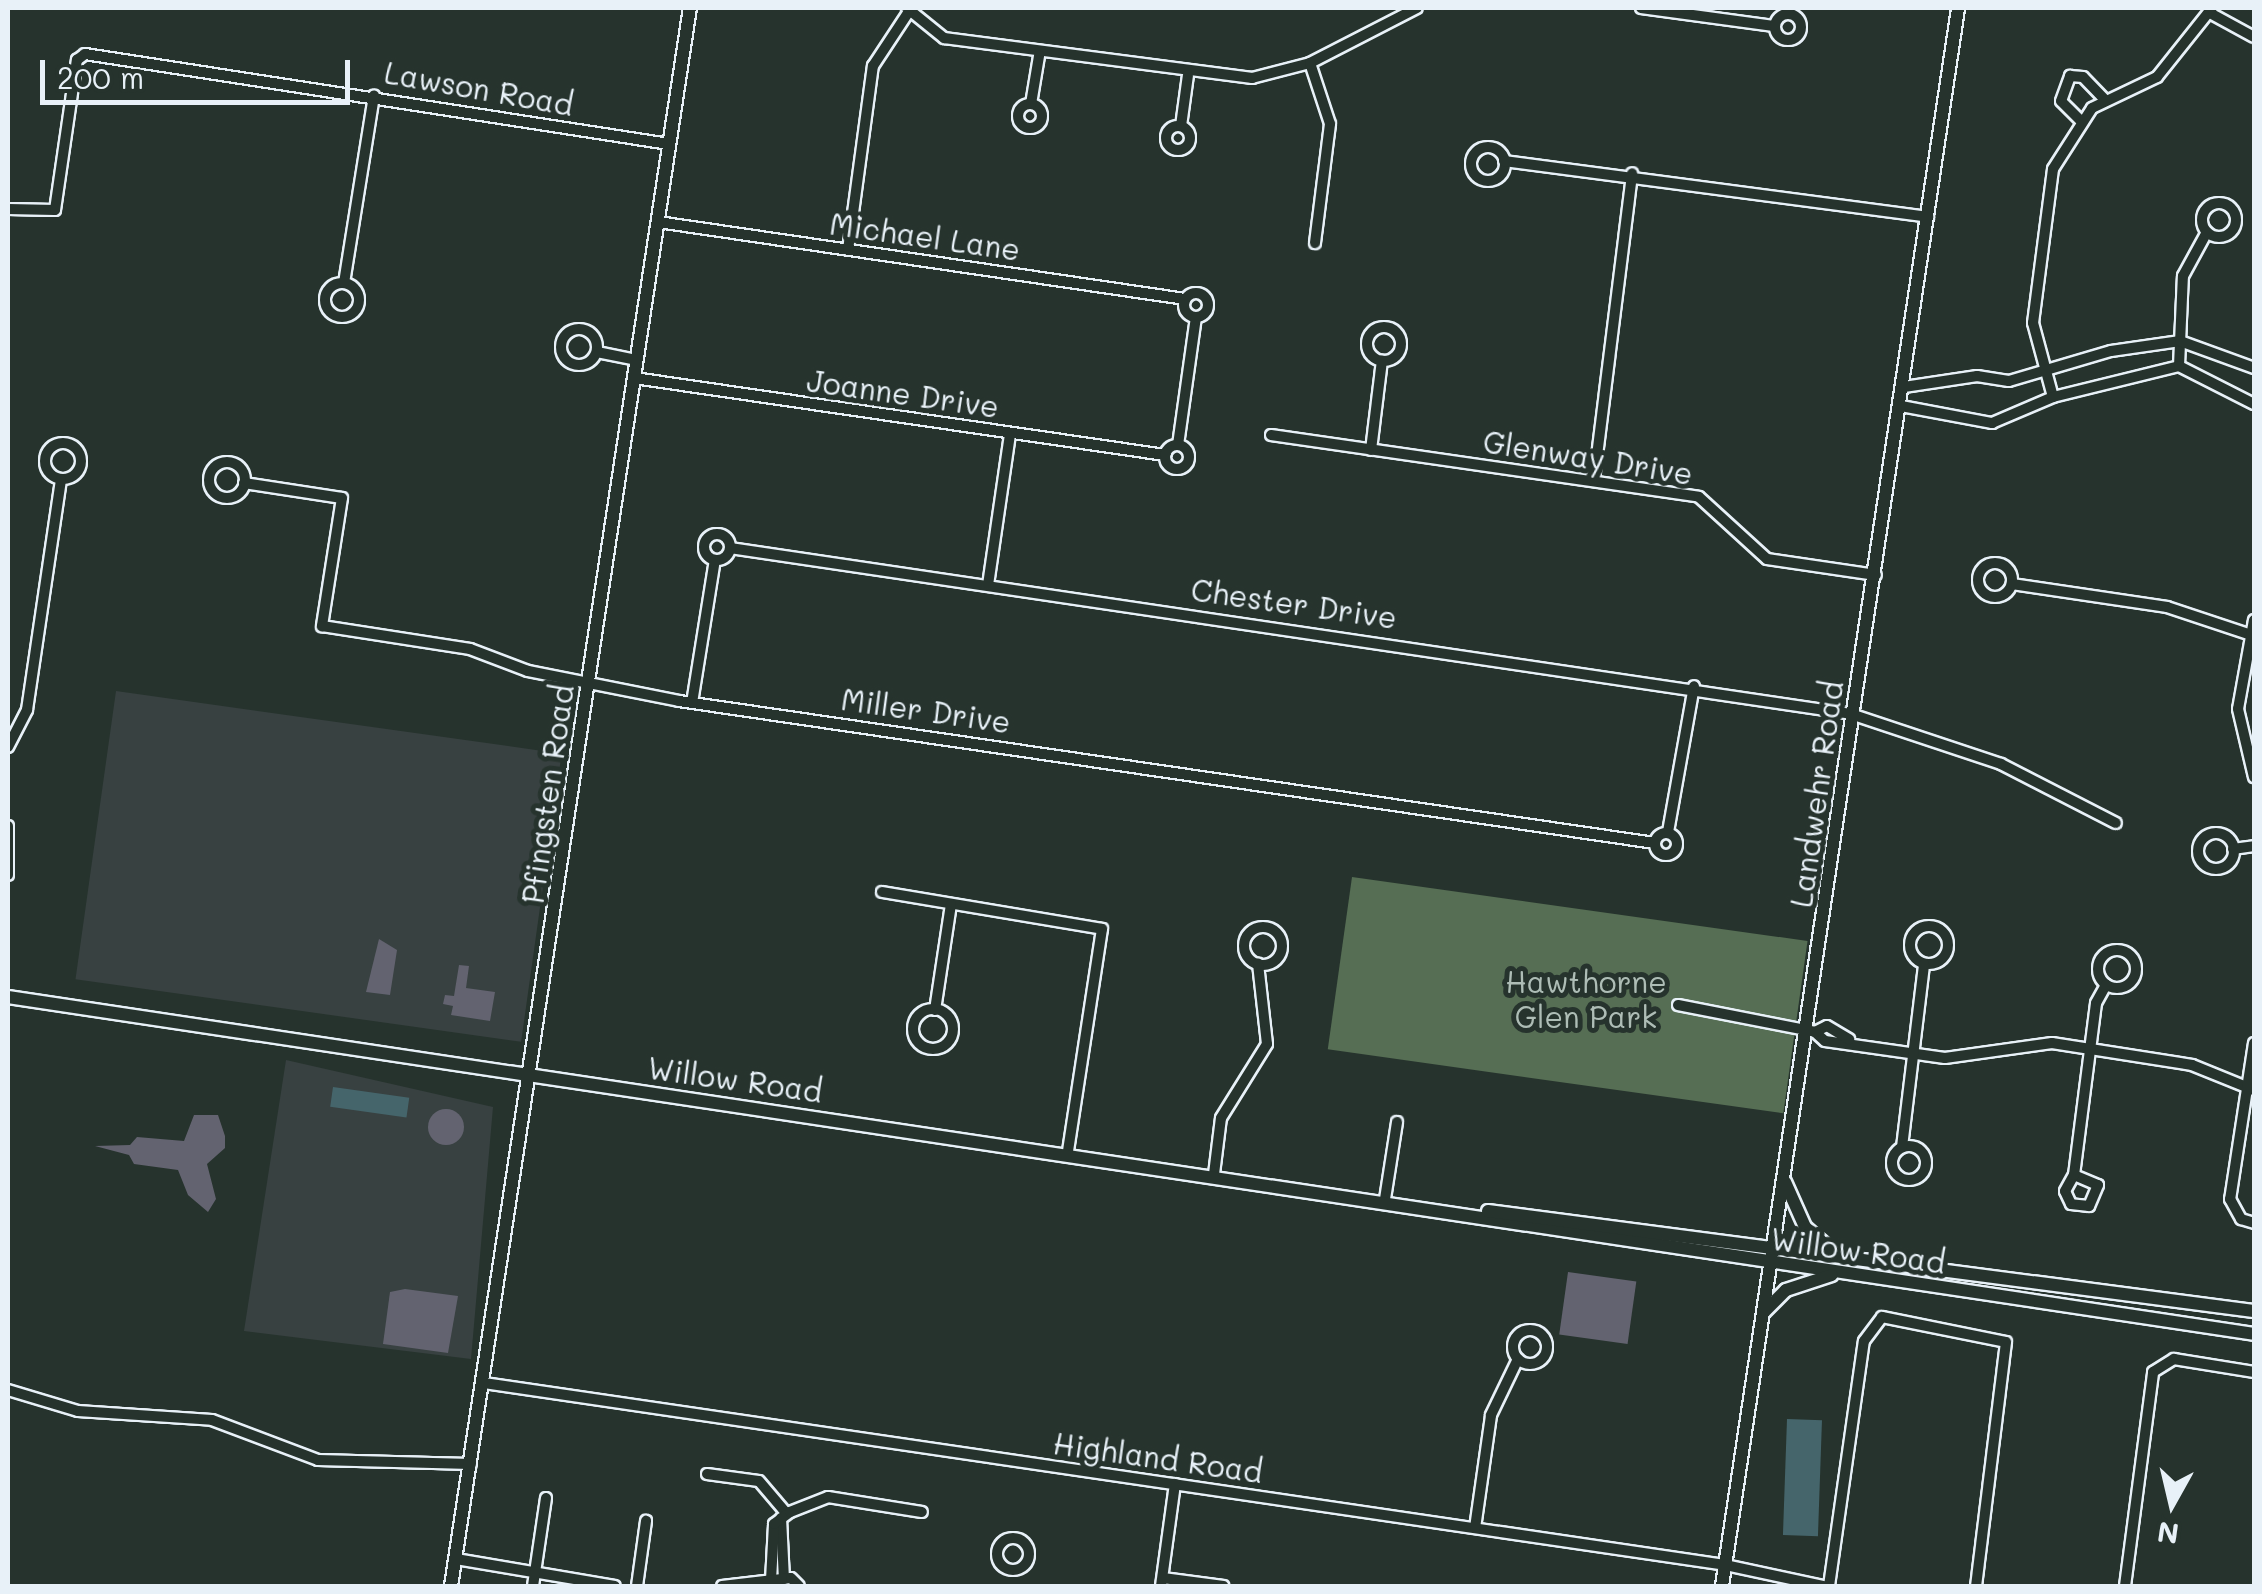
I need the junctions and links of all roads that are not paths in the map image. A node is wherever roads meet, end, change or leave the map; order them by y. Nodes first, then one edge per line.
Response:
1 (690, 8) edge
2 (1417, 8) edge
3 (1641, 8) edge
4 (1958, 8) edge
5 (908, 10) edge
6 (2211, 10) edge
7 (1791, 11) edge
8 (1774, 26) junction
9 (2254, 37) edge
10 (1039, 56) junction
11 (1310, 62) junction
12 (1188, 76) junction
13 (374, 95) junction
14 (2105, 100) junction
15 (1031, 104) dead end
16 (2081, 121) junction
17 (1181, 126) dead end
18 (669, 144) junction
19 (1504, 161) dead end
20 (1632, 173) junction
21 (8, 209) edge
22 (1928, 216) junction
23 (658, 222) junction
24 (2207, 232) dead end
25 (1315, 243) dead end
26 (848, 250) junction
27 (344, 283) dead end
28 (1185, 299) junction
29 (1196, 317) junction
30 (2180, 341) junction
31 (597, 352) dead end
32 (637, 360) junction
33 (1382, 361) dead end
34 (2179, 366) junction
35 (2046, 368) junction
36 (2254, 368) edge
37 (634, 378) junction
38 (1904, 388) junction
39 (2053, 397) junction
40 (2254, 404) edge
41 (1901, 406) junction
42 (1010, 434) junction
43 (1270, 434) dead end
44 (1178, 445) junction
45 (1371, 450) junction
46 (1165, 456) junction
47 (61, 479) dead end
48 (1594, 480) junction
49 (244, 482) dead end
50 (730, 548) junction
51 (715, 560) junction
52 (1876, 575) junction
53 (2012, 584) dead end
54 (988, 585) junction
55 (2254, 620) edge
56 (2252, 635) edge
57 (588, 685) junction
58 (1694, 686) junction
59 (692, 703) junction
60 (1851, 714) junction
61 (8, 746) edge
62 (2254, 776) edge
63 (2116, 824) dead end
64 (8, 826) edge
65 (1668, 832) junction
66 (1655, 843) junction
67 (2254, 846) edge
68 (2233, 849) dead end
69 (8, 875) edge
70 (882, 892) dead end
71 (951, 904) junction
72 (1258, 964) dead end
73 (1924, 964) dead end
74 (2106, 984) dead end
75 (8, 998) edge
76 (1678, 1005) dead end
77 (935, 1010) dead end
78 (1812, 1031) junction
79 (2254, 1043) edge
80 (2089, 1049) junction
81 (1909, 1054) junction
82 (530, 1075) junction
83 (2251, 1088) edge
84 (1397, 1122) dead end
85 (1902, 1148) dead end
86 (1068, 1152) junction
87 (1214, 1174) junction
88 (2074, 1175) dead end
89 (1784, 1180) junction
90 (1386, 1199) junction
91 (1456, 1209) junction
92 (2254, 1223) edge
93 (1773, 1244) junction
94 (1835, 1253) junction
95 (1770, 1262) junction
96 (1844, 1274) junction
97 (2254, 1311) edge
98 (1762, 1313) junction
99 (2254, 1334) edge
100 (1518, 1359) dead end
101 (2254, 1372) edge
102 (484, 1383) junction
103 (8, 1390) edge
104 (472, 1464) junction
105 (707, 1474) dead end
106 (1175, 1484) junction
107 (546, 1498) dead end
108 (922, 1512) dead end
109 (784, 1516) junction
110 (646, 1521) dead end
111 (1475, 1528) junction
112 (456, 1559) junction
113 (1726, 1565) junction
114 (1012, 1570) dead end
115 (535, 1573) junction
116 (784, 1579) junction
117 (770, 1580) junction
118 (1162, 1582) edge
119 (452, 1586) edge
120 (533, 1586) edge
121 (615, 1586) edge
122 (637, 1586) edge
123 (722, 1586) edge
124 (799, 1586) edge
125 (1009, 1586) edge
126 (1223, 1586) edge
127 (1722, 1586) edge
128 (1827, 1586) edge
129 (1976, 1586) edge
130 (2126, 1586) edge

1 - 18 main road, Pfingsten Road
2 - 11 street
3 - 8 street
4 - 22 main road, Landwehr Road
5 - 10 street
5 - 26 street
6 - 9 street
6 - 14 street
7 - 8 street
7 - 8 street
10 - 12 street
10 - 15 street
11 - 12 street
11 - 25 street
12 - 17 street
13 - 18 street, Lawson Road
13 - 21 street, Lawson Road
13 - 27 street
14 - 16 street
14 - 16 street
16 - 35 street
18 - 23 main road, Pfingsten Road
19 - 20 street
20 - 22 street
20 - 48 street
22 - 38 main road, Landwehr Road
23 - 26 street, Michael Lane
23 - 32 main road, Pfingsten Road
24 - 30 street
26 - 28 street, Michael Lane
28 - 29 street
28 - 29 street
29 - 44 street
30 - 34 street
30 - 35 street
30 - 36 street
31 - 32 street
32 - 37 main road, Pfingsten Road
33 - 45 street
34 - 39 street
34 - 40 street
35 - 38 street
35 - 39 street
37 - 42 street, Joanne Drive
37 - 57 main road, Pfingsten Road
38 - 41 main road, Landwehr Road
39 - 41 street
41 - 52 main road, Landwehr Road
42 - 46 street, Joanne Drive
42 - 54 street
43 - 45 street, Glenway Drive
44 - 46 street
44 - 46 street
45 - 48 street, Glenway Drive
47 - 61 street
48 - 52 street, Glenway Drive
49 - 57 street, Miller Drive
50 - 51 street
50 - 51 street
50 - 54 street, Chester Drive
51 - 59 street
52 - 60 main road, Landwehr Road
53 - 56 street
54 - 58 street, Chester Drive
55 - 56 street
56 - 62 street
57 - 59 street, Miller Drive
57 - 82 main road, Pfingsten Road
58 - 60 street, Chester Drive
58 - 65 street
59 - 66 street, Miller Drive
60 - 63 street, Chester Drive
60 - 78 main road, Landwehr Road
64 - 69 street
65 - 66 street
65 - 66 street
67 - 68 street
70 - 71 street
71 - 77 street
71 - 86 street
72 - 87 street
73 - 81 street
74 - 80 street
75 - 82 main road, Willow Road
76 - 78 street
78 - 81 street
78 - 89 main road, Landwehr Road
79 - 83 street
80 - 81 street
80 - 83 street
80 - 88 street
81 - 85 street
82 - 86 main road, Willow Road
82 - 102 main road, Pfingsten Road
83 - 92 street
84 - 90 street
86 - 87 main road, Willow Road
87 - 90 main road, Willow Road
89 - 93 main road, Landwehr Road
89 - 94 main road
90 - 91 main road, Willow Road
91 - 93 main road, Willow Road
91 - 95 main road, Willow Road
93 - 94 main road, Willow Road
93 - 95 main road, Landwehr Road
94 - 97 main road, Willow Road
95 - 96 main road, Willow Road
95 - 98 main road, Landwehr Road
96 - 98 main road
96 - 99 main road, Willow Road
98 - 113 main road, Landwehr Road
100 - 111 street
101 - 130 street
102 - 104 main road, Pfingsten Road
102 - 106 street, Highland Road
103 - 104 street
104 - 112 main road, Pfingsten Road
105 - 109 street
106 - 111 street, Highland Road
106 - 118 street
107 - 115 street
108 - 109 street
109 - 116 street
109 - 117 street
110 - 122 street
111 - 113 street, Highland Road
112 - 115 street
112 - 119 main road, Pfingsten Road
113 - 127 main road, Landwehr Road
113 - 128 street, Highland Road
114 - 125 street
115 - 120 street
115 - 121 street
116 - 117 street
116 - 124 street
117 - 123 street
118 - 126 street
128 - 129 street

